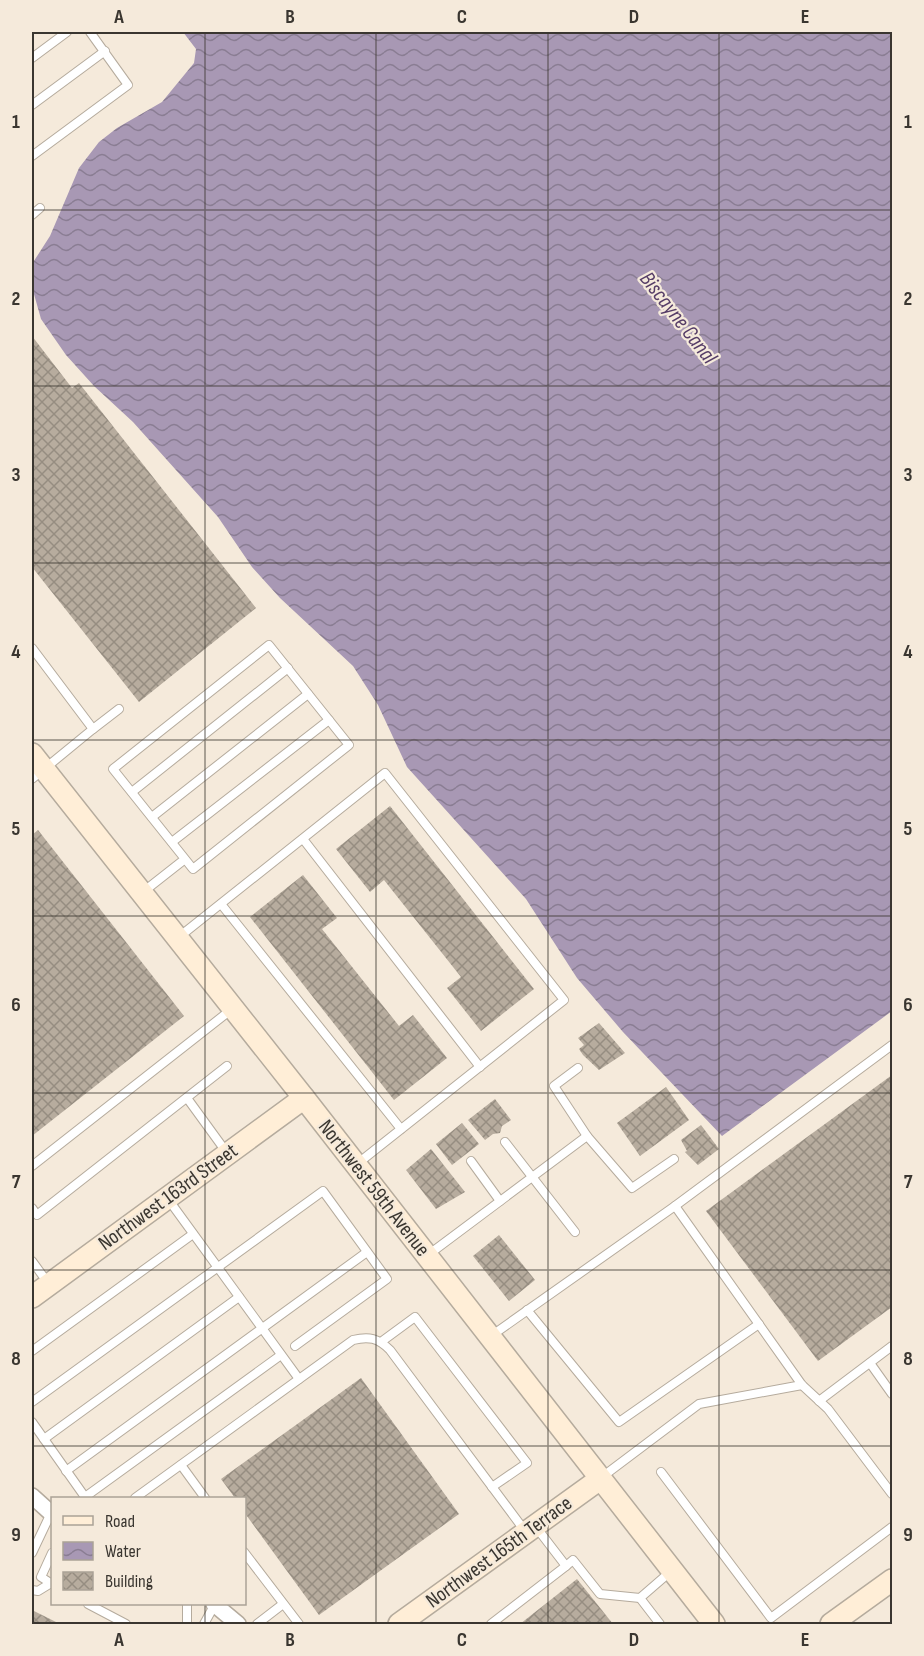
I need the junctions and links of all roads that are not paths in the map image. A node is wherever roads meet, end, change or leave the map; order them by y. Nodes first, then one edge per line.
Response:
1 (67, 32) edge
2 (90, 32) edge
3 (105, 51) junction
4 (32, 58) edge
5 (32, 105) edge
6 (32, 156) edge
7 (40, 208) dead end
8 (32, 215) edge
9 (33, 652) edge
10 (288, 668) junction
11 (308, 694) junction
12 (120, 709) dead end
13 (329, 720) junction
14 (93, 729) junction
15 (36, 767) edge
16 (132, 792) junction
17 (152, 818) junction
18 (303, 839) junction
19 (172, 842) junction
20 (185, 859) junction
21 (142, 892) junction
22 (221, 904) junction
23 (178, 938) junction
24 (233, 1008) junction
25 (892, 1045) edge
26 (227, 1066) dead end
27 (480, 1067) junction
28 (578, 1068) dead end
29 (187, 1098) junction
30 (304, 1098) junction
31 (401, 1129) junction
32 (587, 1136) junction
33 (505, 1142) dead end
34 (228, 1154) junction
35 (674, 1159) dead end
36 (471, 1161) dead end
37 (356, 1165) junction
38 (32, 1166) edge
39 (532, 1177) junction
40 (167, 1198) junction
41 (500, 1201) junction
42 (675, 1206) junction
43 (32, 1208) edge
44 (34, 1218) edge
45 (575, 1232) dead end
46 (193, 1234) junction
47 (368, 1252) junction
48 (427, 1256) junction
49 (32, 1261) edge
50 (217, 1267) junction
51 (49, 1284) junction
52 (32, 1297) edge
53 (239, 1297) junction
54 (526, 1310) junction
55 (759, 1324) junction
56 (262, 1329) junction
57 (490, 1337) junction
58 (381, 1342) junction
59 (295, 1346) dead end
60 (892, 1346) edge
61 (32, 1351) edge
62 (281, 1355) junction
63 (870, 1363) junction
64 (299, 1379) junction
65 (802, 1384) junction
66 (892, 1394) edge
67 (819, 1401) junction
68 (32, 1402) edge
69 (32, 1422) edge
70 (44, 1439) junction
71 (181, 1465) junction
72 (66, 1471) junction
73 (661, 1472) dead end
74 (600, 1479) junction
75 (492, 1487) junction
76 (892, 1494) edge
77 (32, 1496) edge
78 (136, 1497) edge
79 (204, 1497) edge
80 (51, 1513) edge
81 (51, 1516) edge
82 (892, 1527) edge
83 (531, 1529) junction
84 (32, 1552) edge
85 (51, 1555) edge
86 (246, 1555) edge
87 (566, 1566) junction
88 (672, 1571) junction
89 (32, 1572) edge
90 (40, 1577) junction
91 (892, 1580) edge
92 (51, 1582) edge
93 (51, 1584) edge
94 (32, 1590) edge
95 (640, 1598) junction
96 (283, 1604) junction
97 (90, 1605) edge
98 (187, 1605) edge
99 (214, 1605) edge
100 (216, 1605) edge
101 (407, 1622) edge
102 (126, 1624) edge
103 (187, 1624) edge
104 (204, 1624) edge
105 (238, 1624) edge
106 (257, 1624) edge
107 (299, 1624) edge
108 (491, 1624) edge
109 (660, 1624) edge
110 (714, 1624) edge
111 (831, 1624) edge

1 - 4 lane
2 - 3 lane
3 - 5 lane
3 - 6 lane
7 - 8 lane
9 - 14 lane
10 - 11 lane
10 - 16 lane
10 - 16 lane
11 - 13 lane
11 - 17 lane
12 - 14 lane
13 - 19 lane
13 - 20 lane
14 - 15 lane
15 - 21 street, Northwest 59th Avenue
16 - 17 lane
17 - 19 lane
18 - 22 lane
18 - 27 lane
18 - 27 lane
19 - 20 lane
20 - 21 lane
21 - 23 street, Northwest 59th Avenue
22 - 23 lane
22 - 31 lane
23 - 24 street, Northwest 59th Avenue
24 - 30 street, Northwest 59th Avenue
24 - 38 lane
25 - 42 lane
26 - 29 lane
27 - 31 lane
28 - 32 lane
29 - 34 lane
29 - 44 lane
30 - 34 street, Northwest 163rd Street
30 - 37 street, Northwest 59th Avenue
31 - 37 lane
32 - 35 lane
32 - 39 lane
33 - 39 lane
34 - 40 street, Northwest 163rd Street
36 - 41 lane
37 - 48 street, Northwest 59th Avenue
39 - 41 lane
39 - 45 lane
40 - 46 lane
40 - 51 street, Northwest 163rd Street
41 - 48 lane
42 - 54 lane
42 - 55 lane
43 - 44 lane
46 - 50 lane
46 - 61 lane
47 - 50 lane
47 - 56 lane
47 - 59 lane
48 - 57 street, Northwest 59th Avenue
49 - 51 lane
50 - 53 lane
50 - 68 lane
51 - 52 street, Northwest 163rd Street
53 - 56 lane
53 - 70 lane
54 - 55 lane
54 - 57 lane
55 - 65 lane
56 - 62 lane
56 - 72 lane
57 - 74 street, Northwest 59th Avenue
58 - 64 lane
58 - 75 lane
58 - 75 lane
60 - 63 lane
62 - 64 lane
62 - 72 lane
63 - 66 lane
63 - 67 lane
64 - 71 lane
65 - 67 lane
65 - 74 lane
67 - 76 lane
69 - 70 lane
70 - 72 lane
71 - 78 lane
71 - 79 lane
73 - 82 lane
74 - 83 street, Northwest 165th Terrace
74 - 88 street, Northwest 59th Avenue
75 - 83 lane
77 - 80 street
81 - 84 lane
83 - 87 lane
83 - 101 street, Northwest 165th Terrace
85 - 90 lane
86 - 96 lane
87 - 95 lane
87 - 108 lane
88 - 95 lane
88 - 110 street, Northwest 59th Avenue
89 - 90 lane
90 - 92 lane
91 - 111 street
93 - 94 lane
95 - 109 lane
96 - 106 lane
96 - 107 lane
97 - 102 lane
98 - 103 lane
99 - 104 lane
100 - 105 street

